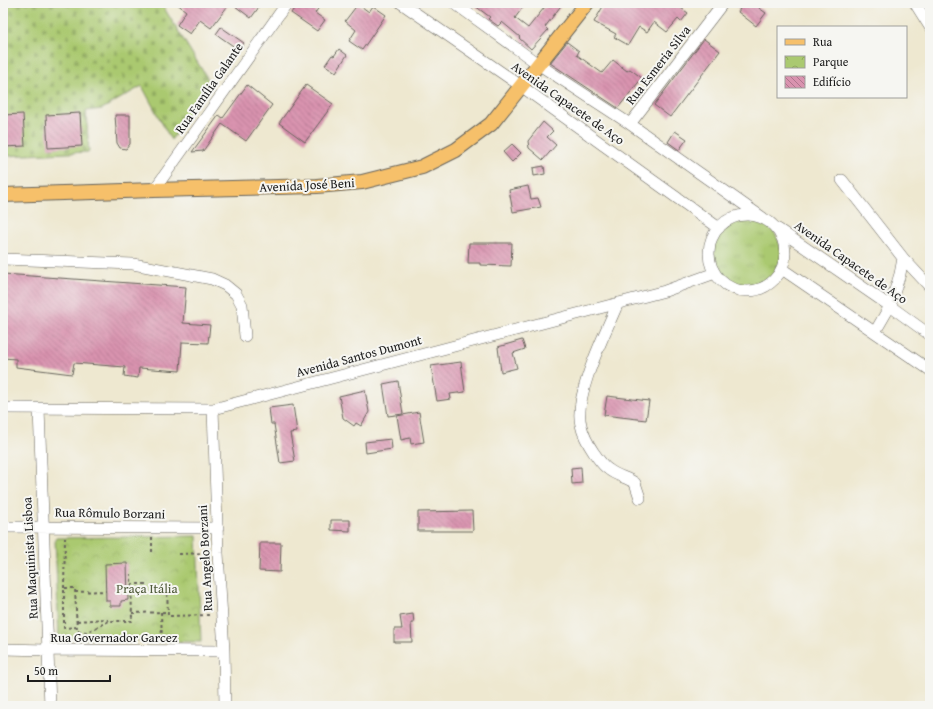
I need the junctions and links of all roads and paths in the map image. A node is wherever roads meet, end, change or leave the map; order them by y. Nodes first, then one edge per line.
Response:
1 (287, 3) edge
2 (401, 3) edge
3 (454, 3) edge
4 (587, 3) edge
5 (723, 3) edge
6 (916, 3) edge
7 (930, 27) edge
8 (538, 64) junction
9 (521, 86) junction
10 (630, 124) junction
11 (842, 180) dead end
12 (154, 190) junction
13 (3, 195) edge
14 (763, 218) junction
15 (776, 227) junction
16 (719, 228) junction
17 (903, 258) junction
18 (3, 259) edge
19 (782, 269) junction
20 (714, 273) junction
21 (930, 287) edge
22 (618, 303) junction
23 (890, 306) junction
24 (875, 332) junction
25 (930, 335) edge
26 (245, 336) dead end
27 (930, 370) edge
28 (3, 408) edge
29 (39, 408) junction
30 (213, 409) junction
31 (640, 498) dead end
32 (3, 526) edge
33 (43, 526) junction
34 (65, 527) junction
35 (152, 528) junction
36 (218, 528) junction
37 (152, 553) dead end
38 (218, 553) junction
39 (179, 554) dead end
40 (131, 574) dead end
41 (131, 584) junction
42 (149, 584) dead end
43 (64, 588) junction
44 (167, 588) dead end
45 (106, 591) dead end
46 (75, 592) junction
47 (161, 612) junction
48 (168, 612) junction
49 (132, 613) junction
50 (222, 614) junction
51 (77, 621) junction
52 (109, 621) junction
53 (77, 627) junction
54 (3, 649) edge
55 (47, 650) junction
56 (162, 651) junction
57 (224, 651) junction
58 (50, 706) edge
59 (225, 706) edge

1 - 12 street, Rua Família Galante
2 - 9 street, Avenida Capacete de Aço
3 - 8 street, Avenida Capacete de Aço
4 - 8 main road, Avenida José Beni
5 - 10 street, Rua Esmeria Silva
6 - 7 street
8 - 9 main road, Avenida José Beni
8 - 10 street, Avenida Capacete de Aço
9 - 12 main road, Avenida José Beni
9 - 16 street, Avenida Capacete de Aço
10 - 14 street, Avenida Capacete de Aço
11 - 17 street
12 - 13 main road, Avenida José Beni
14 - 15 street
14 - 16 street
15 - 19 street
15 - 23 street, Avenida Capacete de Aço
16 - 20 street
17 - 21 street
17 - 23 street
18 - 26 street
19 - 20 street
19 - 24 street
20 - 22 street, Avenida Santos Dumont
22 - 30 street, Avenida Santos Dumont
22 - 31 street
23 - 24 street
23 - 25 street, Avenida Capacete de Aço
24 - 27 street
28 - 29 street, Avenida Santos Dumont
29 - 30 street, Avenida Santos Dumont
29 - 33 street, Rua Maquinista Lisboa
30 - 36 street, Rua Angelo Borzani
32 - 33 street, Rua Rômulo Borzani
33 - 34 street, Rua Rômulo Borzani
33 - 55 street, Rua Maquinista Lisboa
34 - 35 street, Rua Rômulo Borzani
34 - 43 path
35 - 36 street, Rua Rômulo Borzani
35 - 37 path
36 - 38 street, Rua Angelo Borzani
38 - 39 path
38 - 50 street, Rua Angelo Borzani
40 - 41 path
41 - 42 path
41 - 49 path
43 - 46 path
43 - 53 path
44 - 48 path
45 - 46 path
46 - 51 path
47 - 48 path
47 - 49 path
47 - 56 path
48 - 50 path
49 - 52 path
50 - 57 street, Rua Angelo Borzani
51 - 52 path
51 - 53 path
52 - 53 path
54 - 55 street, Rua Governador Garcez
55 - 56 street, Rua Governador Garcez
55 - 58 street, Rua Maquinista Lisboa
56 - 57 street, Rua Governador Garcez
57 - 59 street, Rua Angelo Borzani

